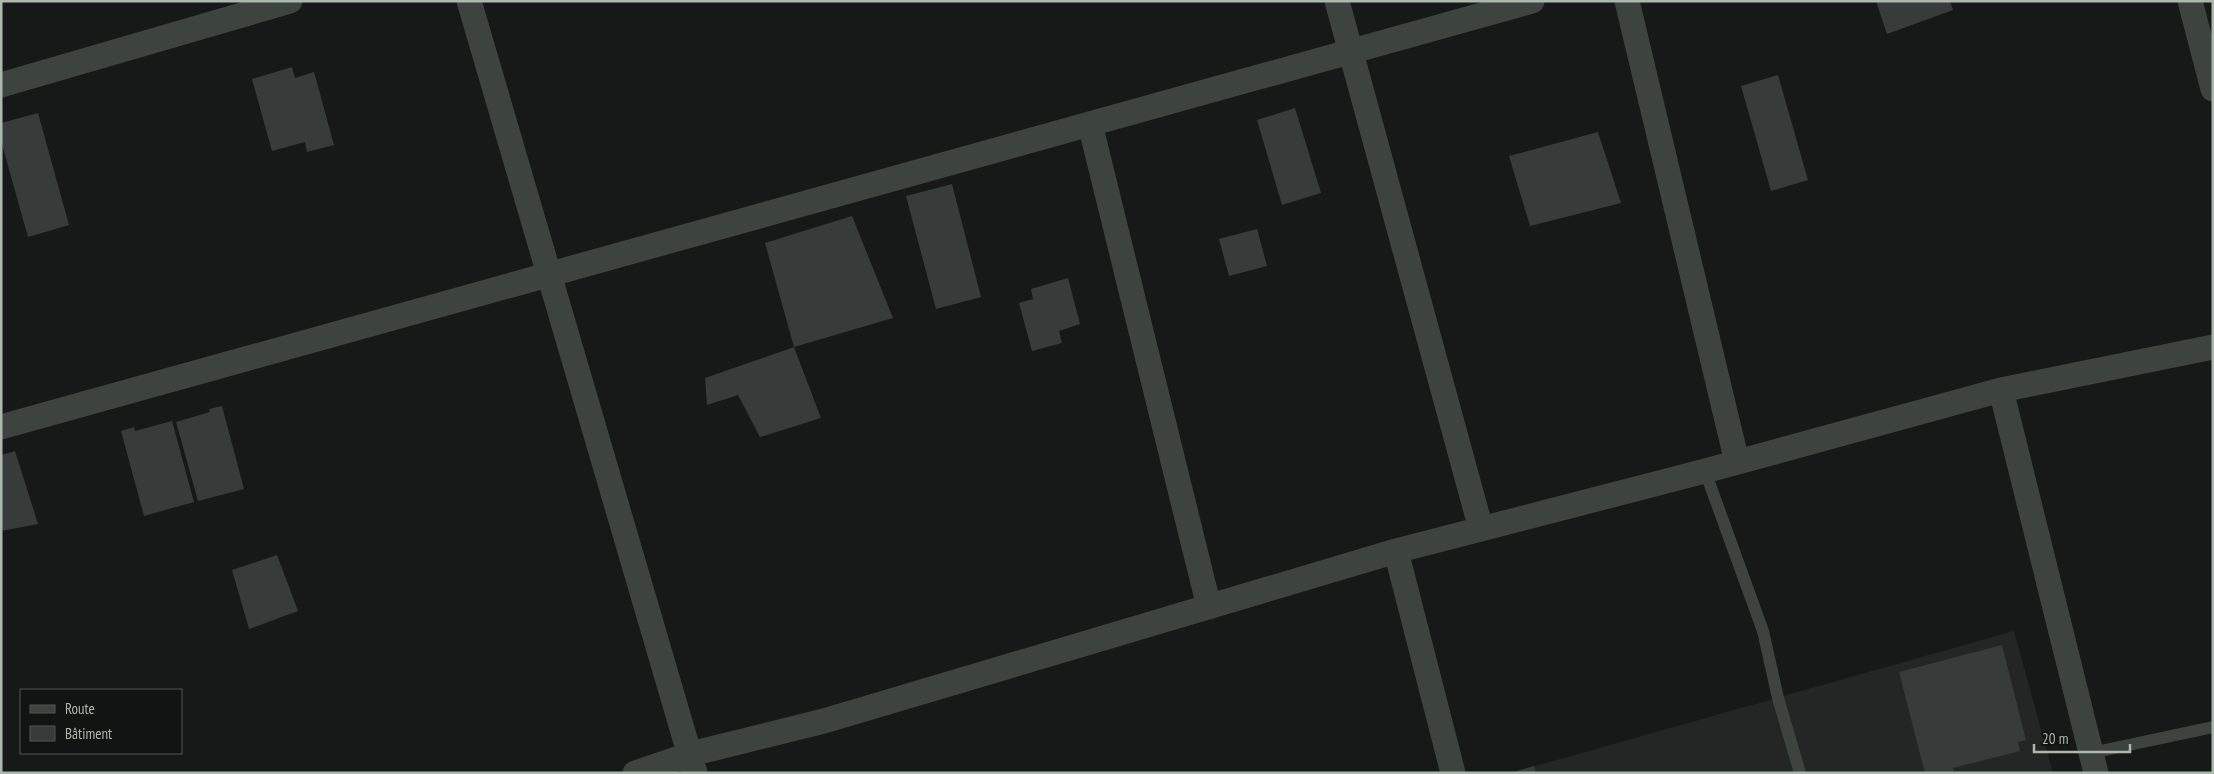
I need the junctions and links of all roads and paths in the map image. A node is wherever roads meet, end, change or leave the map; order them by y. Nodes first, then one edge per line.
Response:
1 (290, 1) edge
2 (469, 1) edge
3 (1337, 1) edge
4 (1532, 1) edge
5 (1626, 1) edge
6 (2190, 1) edge
7 (1351, 52) junction
8 (1, 85) edge
9 (2213, 90) edge
10 (1090, 124) junction
11 (549, 274) junction
12 (2213, 348) edge
13 (2001, 390) junction
14 (1, 427) edge
15 (1737, 462) junction
16 (1705, 471) junction
17 (1481, 529) junction
18 (1396, 551) junction
19 (1209, 607) junction
20 (2213, 727) edge
21 (693, 763) edge
22 (2093, 763) edge
23 (635, 773) edge
24 (1453, 773) edge
25 (1800, 773) edge

1 - 8 street
2 - 11 street
3 - 7 street
4 - 7 street
5 - 15 street
6 - 9 street
7 - 10 street
7 - 17 street
10 - 11 street
10 - 19 street
11 - 14 street
11 - 21 street
12 - 13 street
13 - 15 street
13 - 22 street
15 - 16 street
16 - 17 street
16 - 25 lane
17 - 18 street
18 - 19 street
18 - 24 street
19 - 21 street
20 - 22 lane
21 - 23 street

